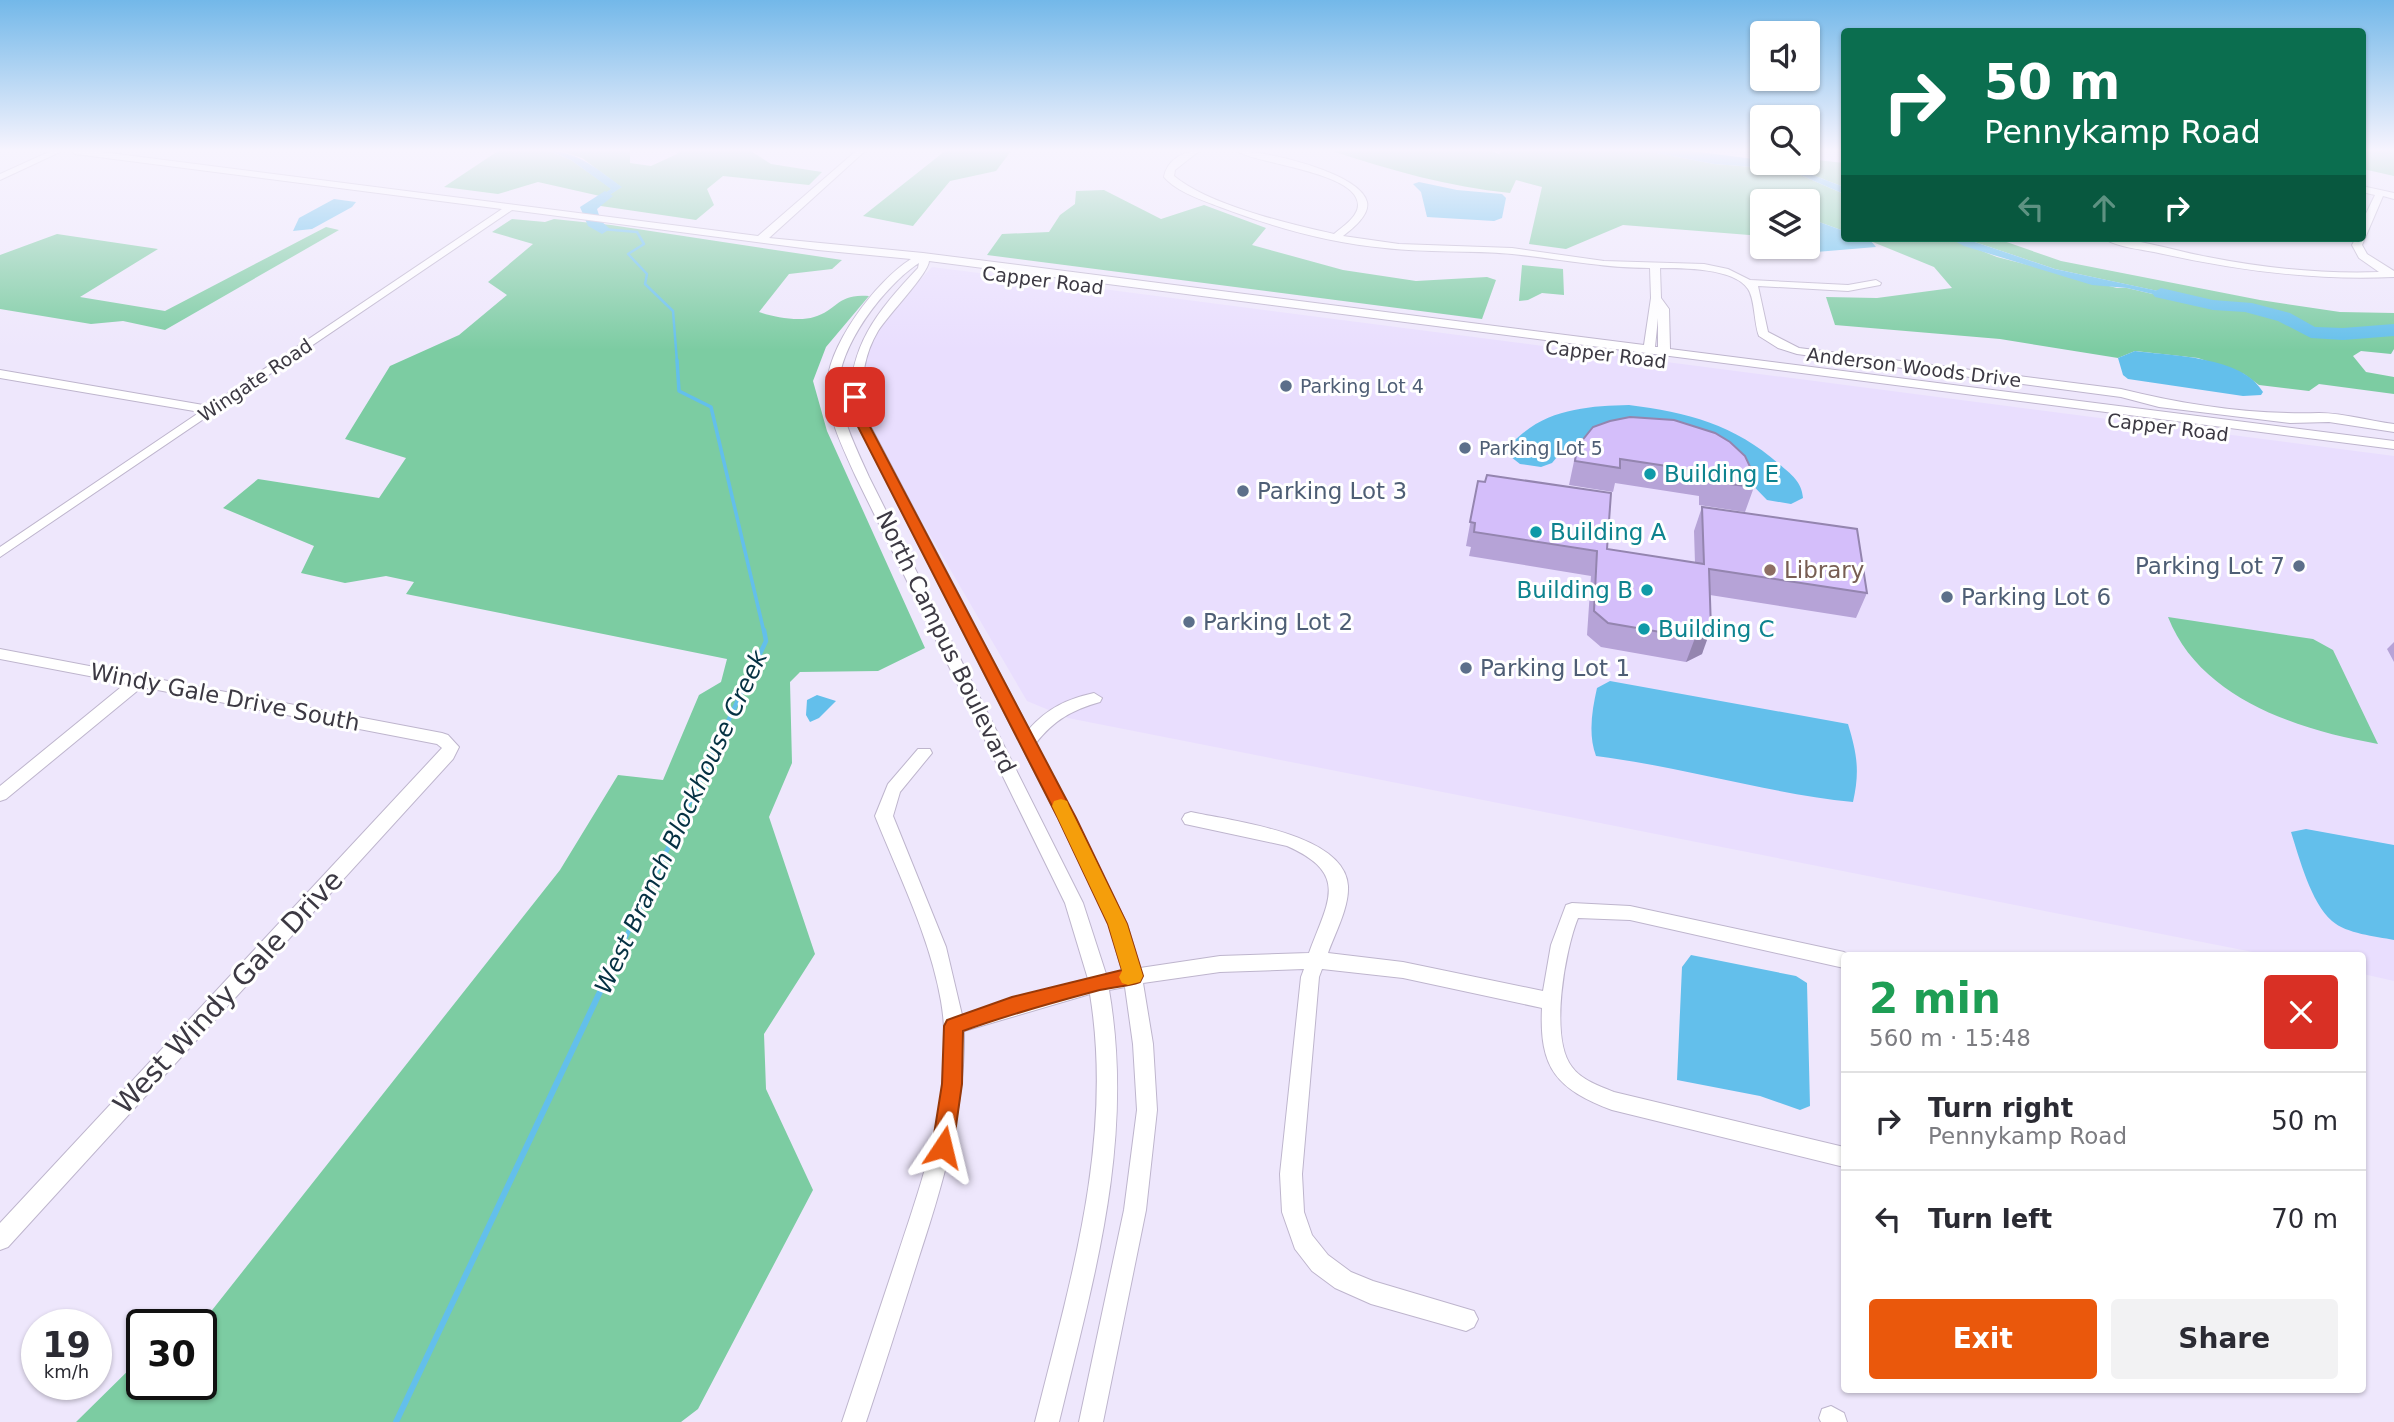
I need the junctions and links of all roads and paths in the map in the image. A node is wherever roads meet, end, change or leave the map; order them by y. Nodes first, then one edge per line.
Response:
1 (496, 217) edge
2 (592, 217) edge
3 (786, 217) edge
4 (1265, 217) edge
5 (1357, 217) edge
6 (1336, 237) junction
7 (761, 239) junction
8 (2126, 242) edge
9 (2359, 242) edge
10 (919, 261) junction
11 (1656, 267) junction
12 (2392, 274) edge
13 (1749, 283) junction
14 (1876, 283) dead end
15 (1658, 300) junction
16 (1650, 327) junction
17 (1664, 329) junction
18 (1649, 349) junction
19 (1664, 351) junction
20 (836, 371) junction
21 (856, 371) junction
22 (0, 374) edge
23 (211, 410) junction
24 (2394, 428) edge
25 (2394, 445) edge
26 (2394, 456) edge
27 (903, 502) junction
28 (880, 509) junction
29 (0, 553) edge
30 (0, 654) edge
31 (139, 681) junction
32 (1094, 698) dead end
33 (448, 743) joint
34 (1027, 743) junction
35 (924, 753) dead end
36 (0, 795) edge
37 (1191, 819) dead end
38 (1841, 959) edge
39 (1316, 961) junction
40 (1133, 976) junction
41 (1101, 982) junction
42 (1553, 1002) junction
43 (954, 1026) junction
44 (1841, 1156) edge
45 (0, 1239) edge
46 (1466, 1319) dead end
47 (854, 1422) edge
48 (1047, 1422) edge
49 (1091, 1422) edge

1 - 23 street, Wingate Road
2 - 7 street, Capper Road
3 - 7 street
4 - 6 street
5 - 6 street
6 - 11 street
7 - 10 street, Capper Road
8 - 12 street
9 - 12 street
10 - 18 street, Capper Road
10 - 20 street, North Campus Boulevard
10 - 21 street, North Campus Boulevard
10 - 26 street, Capper Road
11 - 13 street
11 - 15 street
13 - 14 street
13 - 24 street, Anderson Woods Drive
15 - 16 street
15 - 17 street
16 - 17 street
16 - 18 street
17 - 19 street
18 - 19 street, Capper Road
19 - 25 street, Capper Road
20 - 21 street
20 - 28 street, North Campus Boulevard
21 - 27 street, North Campus Boulevard
22 - 23 street
23 - 29 street, Wingate Road
27 - 28 street
27 - 34 street, North Campus Boulevard
28 - 41 street, North Campus Boulevard
30 - 31 street, Windy Gale Drive South
31 - 33 street, Windy Gale Drive South
31 - 36 street
32 - 34 street
33 - 45 street, West Windy Gale Drive
34 - 40 street, North Campus Boulevard
35 - 43 street
37 - 39 street
38 - 42 street
39 - 40 street
39 - 42 street
39 - 46 street
40 - 41 street
40 - 49 street, North Campus Boulevard
41 - 43 street
41 - 48 street, North Campus Boulevard
42 - 44 street
43 - 47 street

